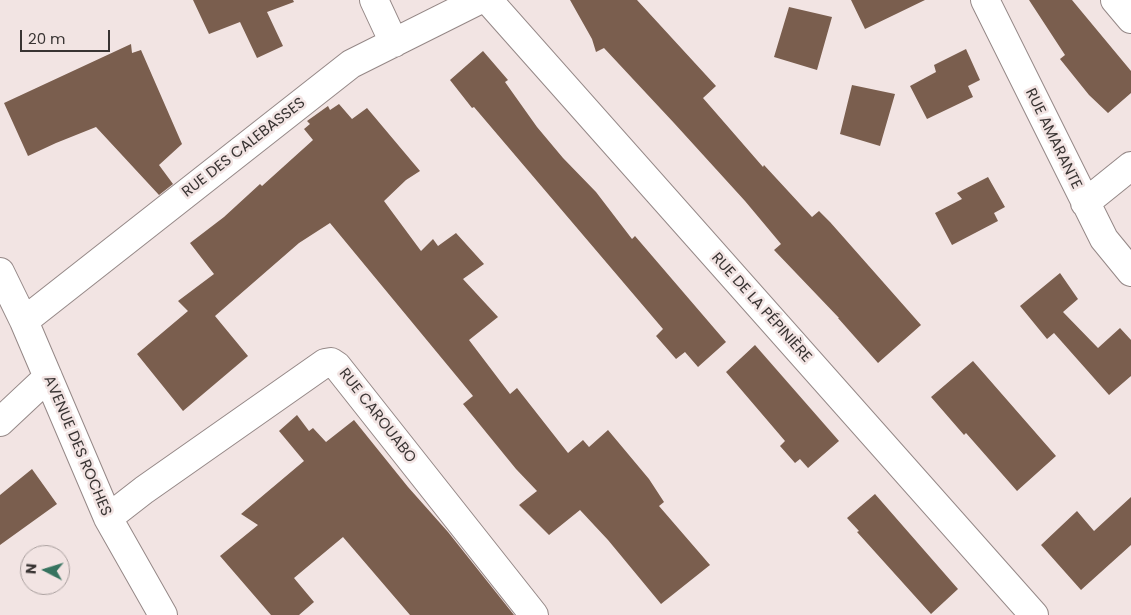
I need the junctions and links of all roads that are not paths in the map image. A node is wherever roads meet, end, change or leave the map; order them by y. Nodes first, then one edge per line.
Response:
1 (374, 0) edge
2 (479, 0) edge
3 (488, 0) edge
4 (985, 0) edge
5 (1115, 0) edge
6 (1131, 19) edge
7 (394, 42) junction
8 (1131, 166) edge
9 (1085, 203) junction
10 (0, 272) edge
11 (1131, 272) edge
12 (24, 321) junction
13 (48, 377) junction
14 (0, 422) edge
15 (108, 518) junction
16 (163, 615) edge
17 (534, 615) edge
18 (1034, 615) edge

1 - 7 street
2 - 7 street, RUE DES CALEBASSES
3 - 18 street, RUE DE LA PÉPINIÈRE
4 - 9 street, RUE AMARANTE
5 - 6 street
7 - 12 street, RUE DES CALEBASSES
8 - 9 street
9 - 11 street, RUE AMARANTE
10 - 12 street, AVENUE DES ROCHES
12 - 13 street, AVENUE DES ROCHES
13 - 14 street
13 - 15 street, AVENUE DES ROCHES
15 - 16 street, AVENUE DES ROCHES
15 - 17 street, RUE CAROUABO

